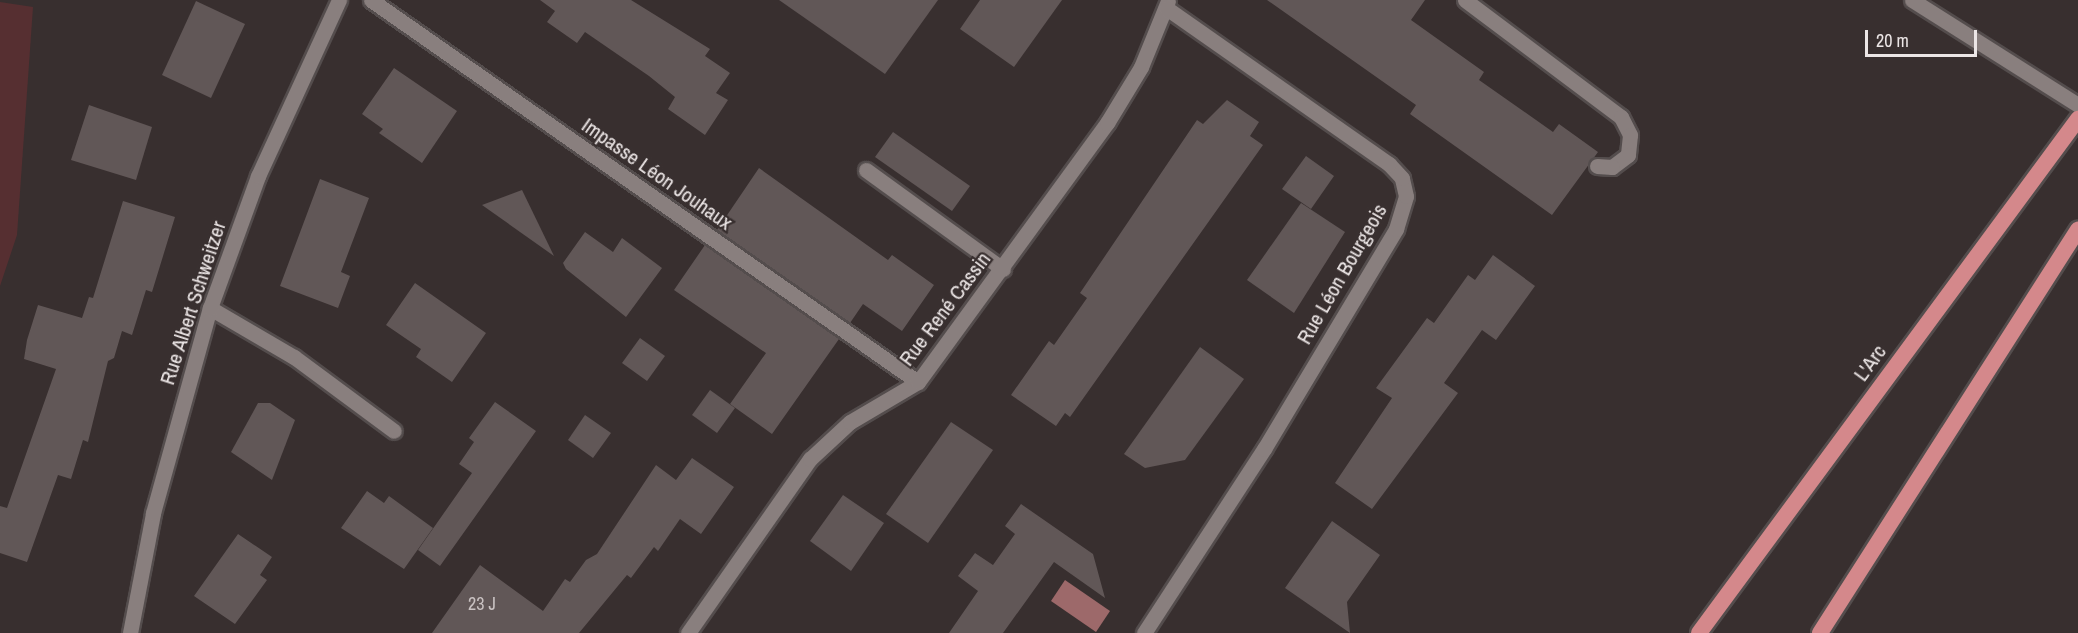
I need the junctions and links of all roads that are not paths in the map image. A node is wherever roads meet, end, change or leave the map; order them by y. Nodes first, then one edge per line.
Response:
1 (339, 0) edge
2 (372, 0) edge
3 (1465, 0) edge
4 (1912, 0) edge
5 (1167, 4) edge
6 (2078, 105) edge
7 (2078, 119) edge
8 (1597, 166) dead end
9 (866, 170) dead end
10 (2078, 230) edge
11 (1003, 269) junction
12 (210, 308) junction
13 (918, 382) junction
14 (394, 431) dead end
15 (130, 633) edge
16 (688, 633) edge
17 (1144, 633) edge
18 (1698, 633) edge
19 (1820, 633) edge

1 - 12 street, Rue Albert Schweitzer
2 - 13 street, Impasse Léon Jouhaux
3 - 8 street
4 - 6 street
5 - 11 street, Rue René Cassin
5 - 17 street, Rue Léon Bourgeois
7 - 18 highway, L'Arc
9 - 11 street
10 - 19 highway
11 - 13 street, Rue René Cassin
12 - 14 street
12 - 15 street, Rue Albert Schweitzer
13 - 16 street, Rue René Cassin

